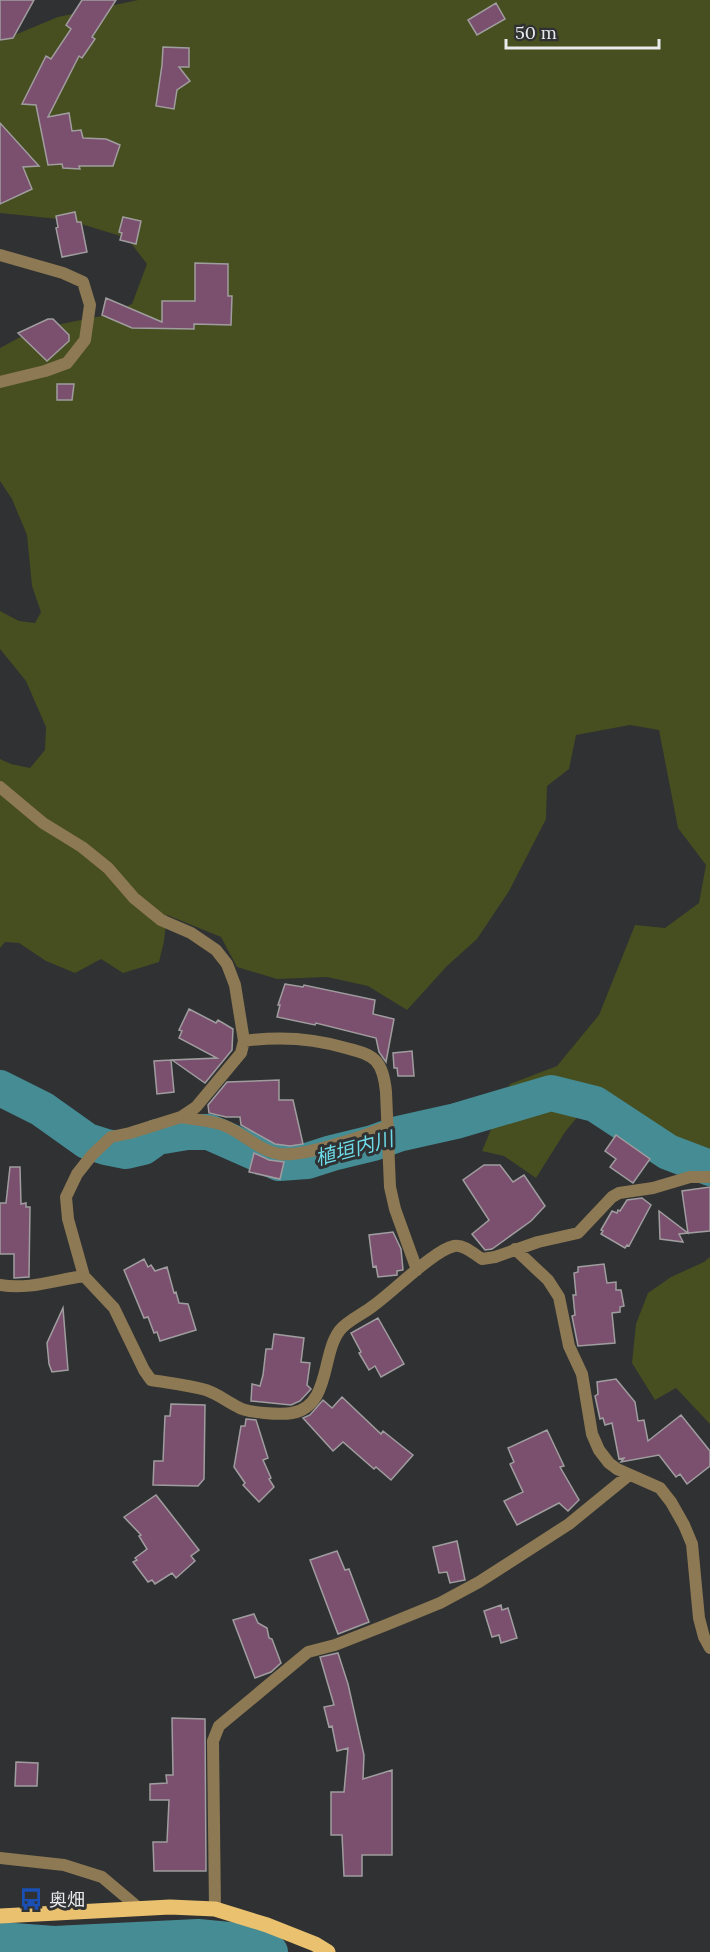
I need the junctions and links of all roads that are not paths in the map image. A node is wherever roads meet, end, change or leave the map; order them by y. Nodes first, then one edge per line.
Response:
1 (0, 255) edge
2 (0, 381) edge
3 (0, 787) edge
4 (244, 1041) junction
5 (181, 1117) junction
6 (388, 1126) junction
7 (710, 1177) edge
8 (515, 1249) junction
9 (417, 1270) junction
10 (84, 1276) junction
11 (0, 1284) edge
12 (629, 1475) junction
13 (710, 1648) edge
14 (0, 1858) edge
15 (140, 1909) junction
16 (215, 1909) junction
17 (0, 1916) edge
18 (328, 1952) edge

1 - 2 street
3 - 4 street
4 - 5 street
4 - 6 street
5 - 6 street
5 - 10 street
6 - 9 street
7 - 8 street
8 - 9 street
8 - 12 street
9 - 10 street
10 - 11 street
12 - 13 street
12 - 16 street
14 - 15 street
15 - 16 main road
15 - 17 main road
16 - 18 main road

